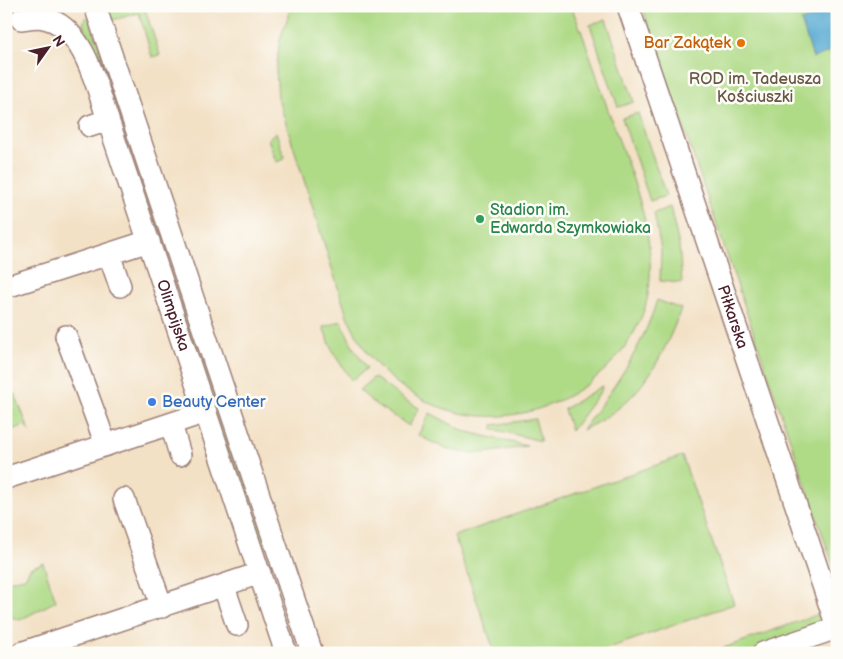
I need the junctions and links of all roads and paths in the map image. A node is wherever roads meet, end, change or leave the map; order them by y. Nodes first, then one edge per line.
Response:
1 (51, 6) edge
2 (96, 6) edge
3 (628, 6) edge
4 (15, 17) edge
5 (149, 241) junction
6 (109, 254) junction
7 (185, 277) junction
8 (163, 284) junction
9 (120, 286) dead end
10 (6, 287) edge
11 (66, 336) dead end
12 (206, 412) junction
13 (171, 424) junction
14 (106, 445) junction
15 (180, 455) dead end
16 (6, 478) edge
17 (124, 499) dead end
18 (260, 574) junction
19 (224, 587) junction
20 (292, 593) junction
21 (269, 601) junction
22 (162, 607) junction
23 (237, 625) dead end
24 (837, 627) edge
25 (21, 653) edge
26 (286, 653) edge
27 (312, 653) edge
28 (763, 653) edge

1 - 4 street
2 - 7 street, Olimpijska
3 - 24 street, Piłkarska
4 - 5 street, Olimpijska
5 - 6 street
5 - 8 street, Olimpijska
6 - 9 street
6 - 10 street
7 - 8 street
7 - 20 street, Olimpijska
8 - 12 street, Olimpijska
11 - 14 street
12 - 13 street
12 - 18 street, Olimpijska
13 - 14 street
13 - 15 street
14 - 16 street
17 - 22 street
18 - 19 street
18 - 21 street, Olimpijska
19 - 22 street
19 - 23 street
20 - 21 street
20 - 27 street, Olimpijska
21 - 26 street, Olimpijska
22 - 25 street
24 - 28 street, Piłkarska

